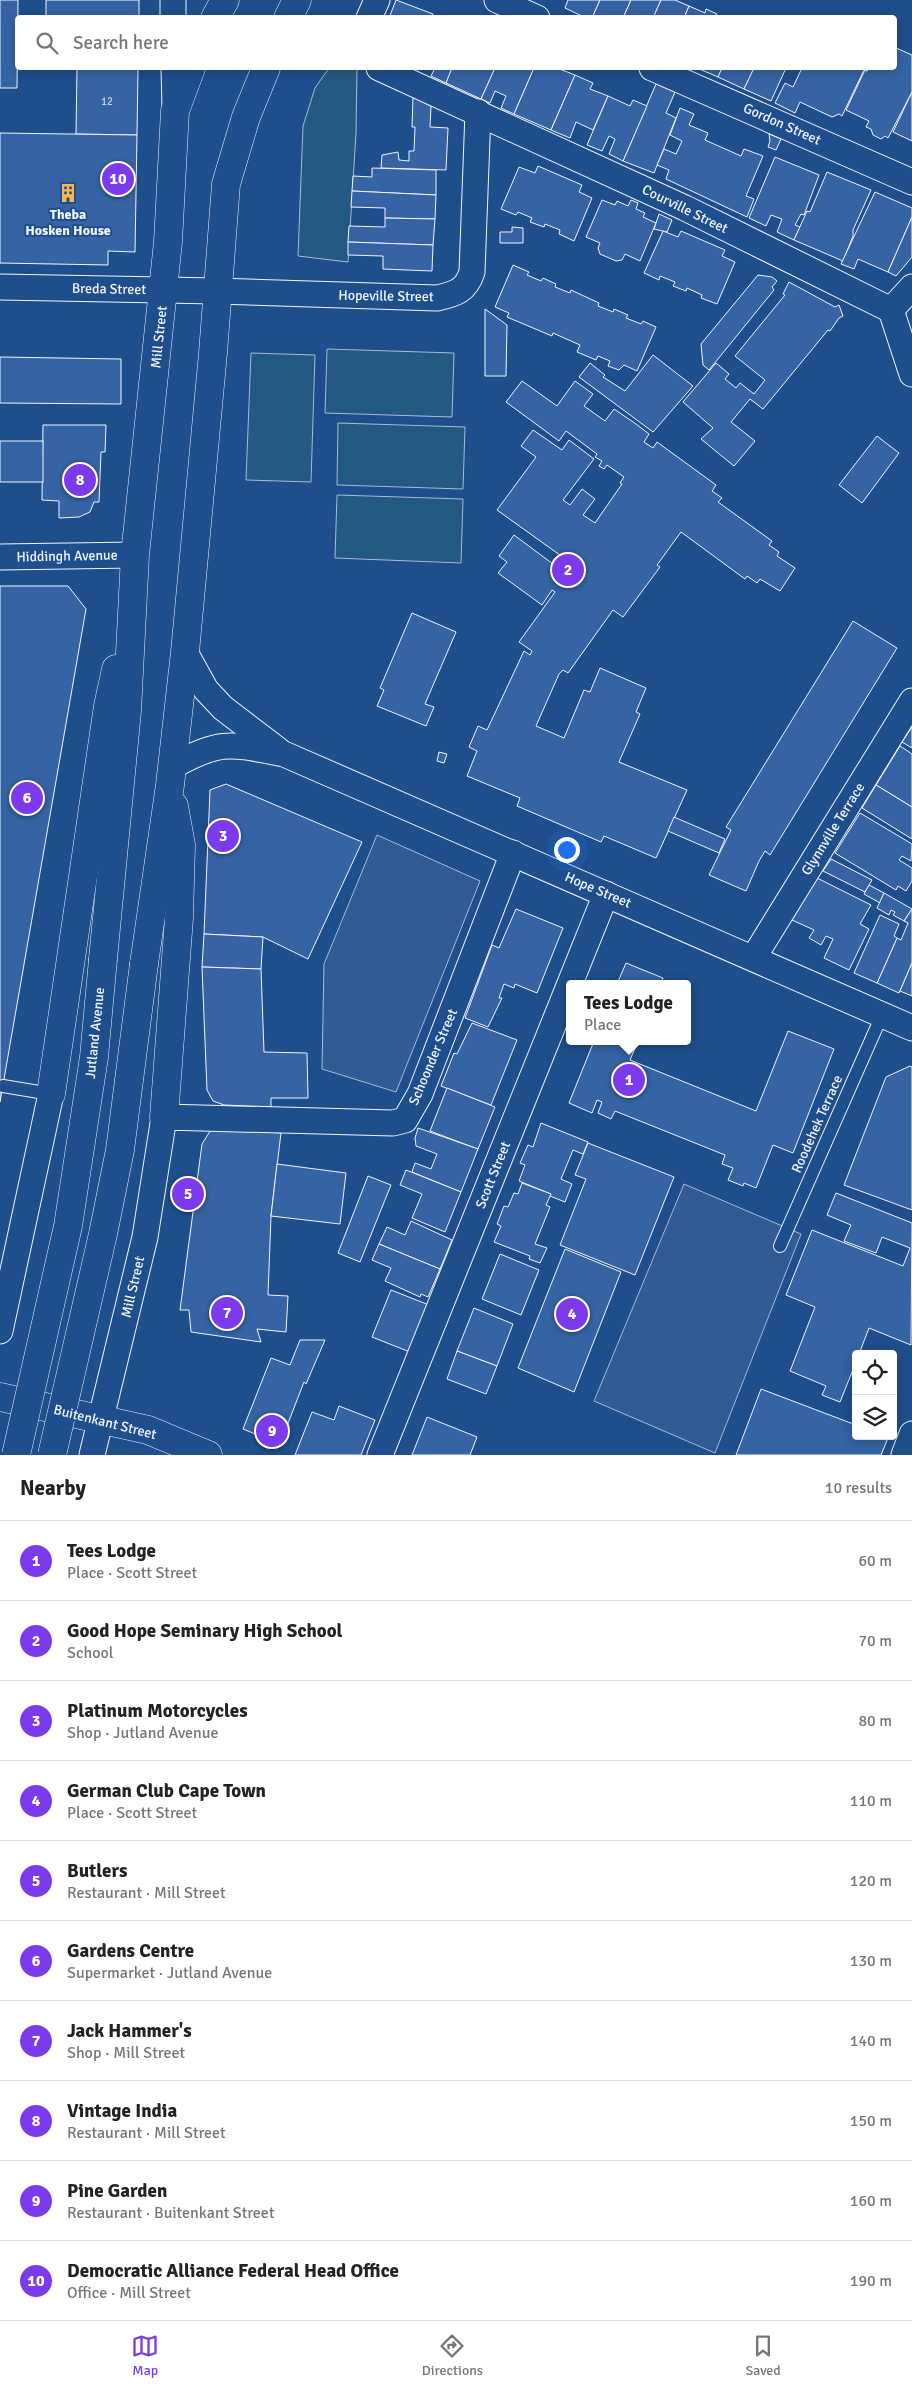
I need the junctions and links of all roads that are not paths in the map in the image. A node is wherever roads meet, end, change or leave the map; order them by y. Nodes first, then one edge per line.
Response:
1 (173, 0) edge
2 (225, 0) edge
3 (297, 0) edge
4 (377, 0) edge
5 (497, 0) edge
6 (173, 15) edge
7 (217, 15) edge
8 (290, 15) edge
9 (370, 15) edge
10 (530, 15) edge
11 (174, 70) edge
12 (190, 70) edge
13 (265, 70) edge
14 (384, 70) edge
15 (657, 70) edge
16 (175, 111) junction
17 (478, 112) junction
18 (912, 182) edge
19 (0, 287) edge
20 (912, 287) edge
21 (163, 290) junction
22 (217, 291) junction
23 (890, 310) junction
24 (912, 374) edge
25 (135, 555) junction
26 (0, 557) edge
27 (132, 605) junction
28 (184, 652) junction
29 (912, 701) edge
30 (284, 754) junction
31 (171, 775) junction
32 (513, 853) junction
33 (606, 894) junction
34 (754, 957) junction
35 (571, 980) edge
36 (566, 993) edge
37 (882, 1015) junction
38 (912, 1028) edge
39 (3, 1086) dead end
40 (51, 1094) junction
41 (164, 1118) junction
42 (780, 1246) dead end
43 (0, 1331) edge
44 (0, 1397) edge
45 (100, 1420) junction
46 (912, 1434) edge
47 (16, 1455) edge
48 (52, 1455) edge
49 (92, 1455) edge
50 (208, 1455) edge
51 (380, 1455) edge
52 (904, 1455) edge

1 - 6 street
2 - 7 main road
3 - 8 main road
4 - 9 street
5 - 10 street
11 - 16 street, Mill Street
12 - 16 main road
13 - 22 main road
14 - 17 street
15 - 18 street, Gordon Street
16 - 21 main road, Mill Street
17 - 22 street, Hopeville Street
17 - 23 street, Courville Street
19 - 21 street, Breda Street
20 - 23 street
21 - 22 street, Breda Street
21 - 25 main road, Mill Street
22 - 28 main road
23 - 24 street
25 - 26 street, Hiddingh Avenue
25 - 27 main road, Mill Street
27 - 40 main road
27 - 47 main road, Jutland Avenue, bridge
28 - 30 street, Hope Street
28 - 31 main road
29 - 34 street, Glynnville Terrace
30 - 31 street, Hope Street
30 - 32 street, Hope Street
31 - 41 main road
31 - 48 main road, bridge
32 - 33 street, Hope Street
32 - 41 street, Schoonder Street
33 - 34 street, Hope Street
33 - 35 street, Scott Street
34 - 37 street, Hope Street
36 - 51 street, Scott Street
37 - 38 street, Hope Street
37 - 42 lane, Roodehek Terrace
39 - 40 lane
40 - 43 street
41 - 45 street, Mill Street
44 - 45 main road, Buitenkant Street
45 - 49 street, Mill Street
45 - 50 main road, Buitenkant Street
46 - 52 street

